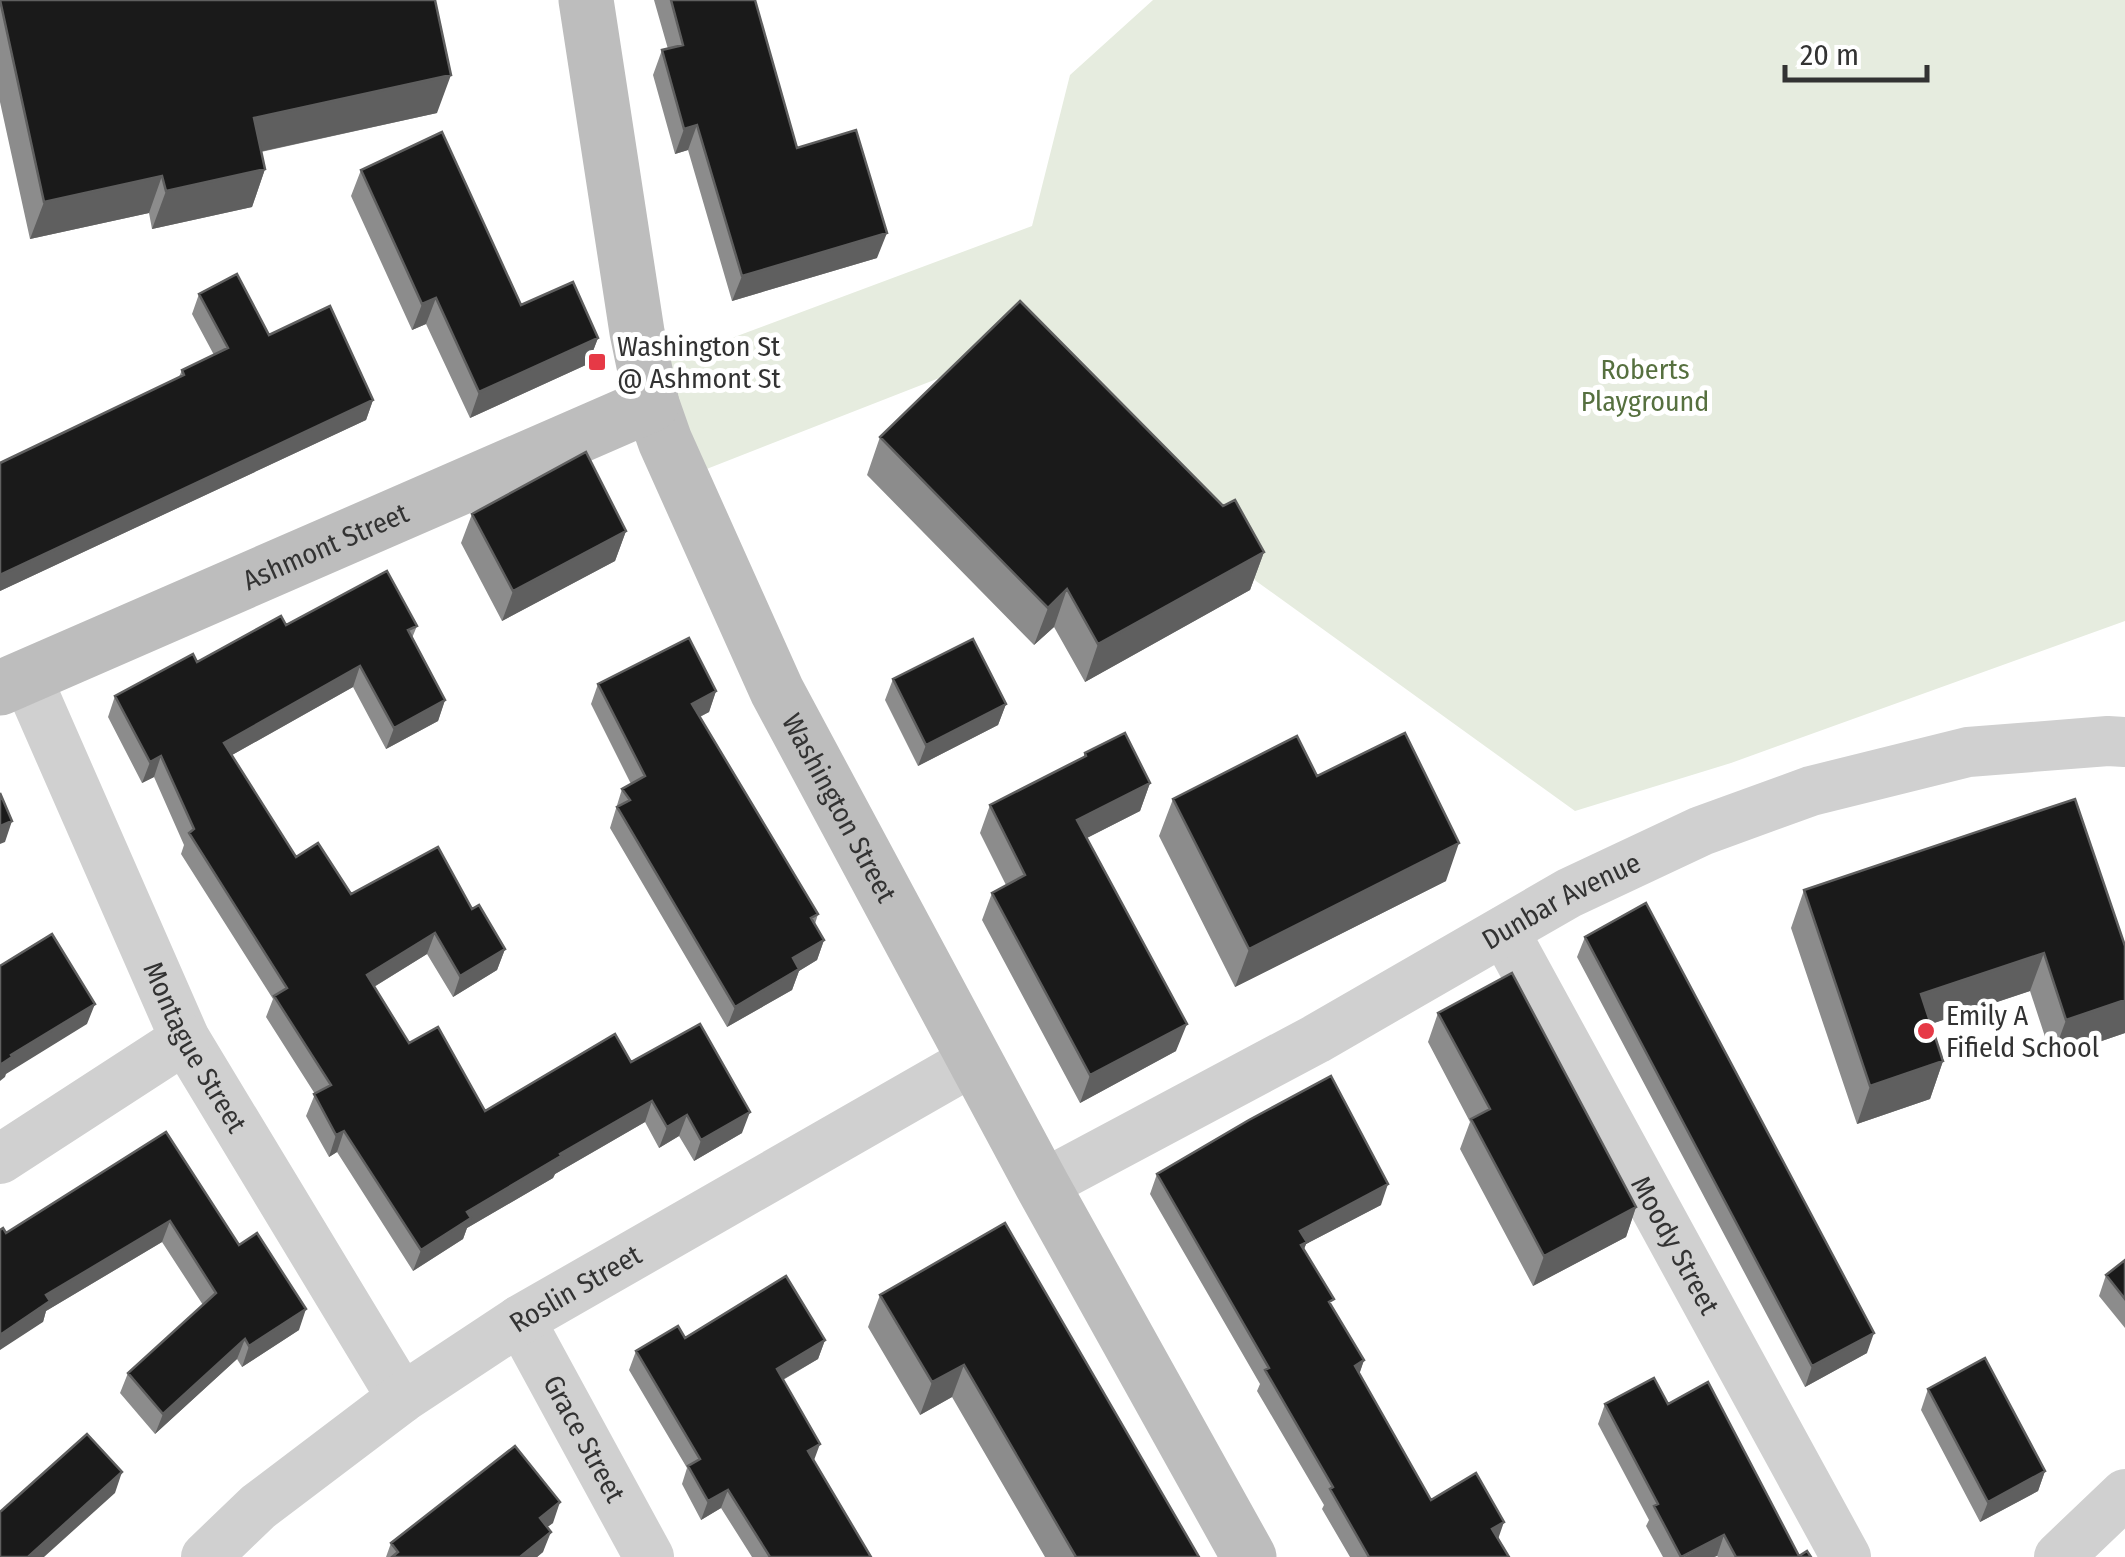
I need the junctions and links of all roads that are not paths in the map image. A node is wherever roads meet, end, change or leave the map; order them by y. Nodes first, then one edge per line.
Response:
1 (586, 0) edge
2 (652, 404) junction
3 (13, 682) edge
4 (2125, 742) edge
5 (1504, 930) junction
6 (184, 1039) junction
7 (974, 1060) junction
8 (0, 1159) edge
9 (1042, 1185) junction
10 (520, 1320) junction
11 (402, 1398) junction
12 (2116, 1522) edge
13 (206, 1557) edge
14 (649, 1557) edge
15 (1249, 1557) edge
16 (1846, 1557) edge
17 (2059, 1557) edge

1 - 2 main road, Washington Street
2 - 3 main road, Ashmont Street
2 - 7 main road, Washington Street
3 - 6 street, Montague Street
4 - 5 street, Dunbar Avenue
5 - 9 street, Dunbar Avenue
5 - 16 street, Moody Street
6 - 8 street
6 - 11 street, Montague Street
7 - 9 main road, Washington Street
7 - 10 street, Roslin Street
9 - 15 main road, Washington Street
10 - 11 street, Roslin Street
10 - 14 street, Grace Street
11 - 13 street, Roslin Street
12 - 17 street

